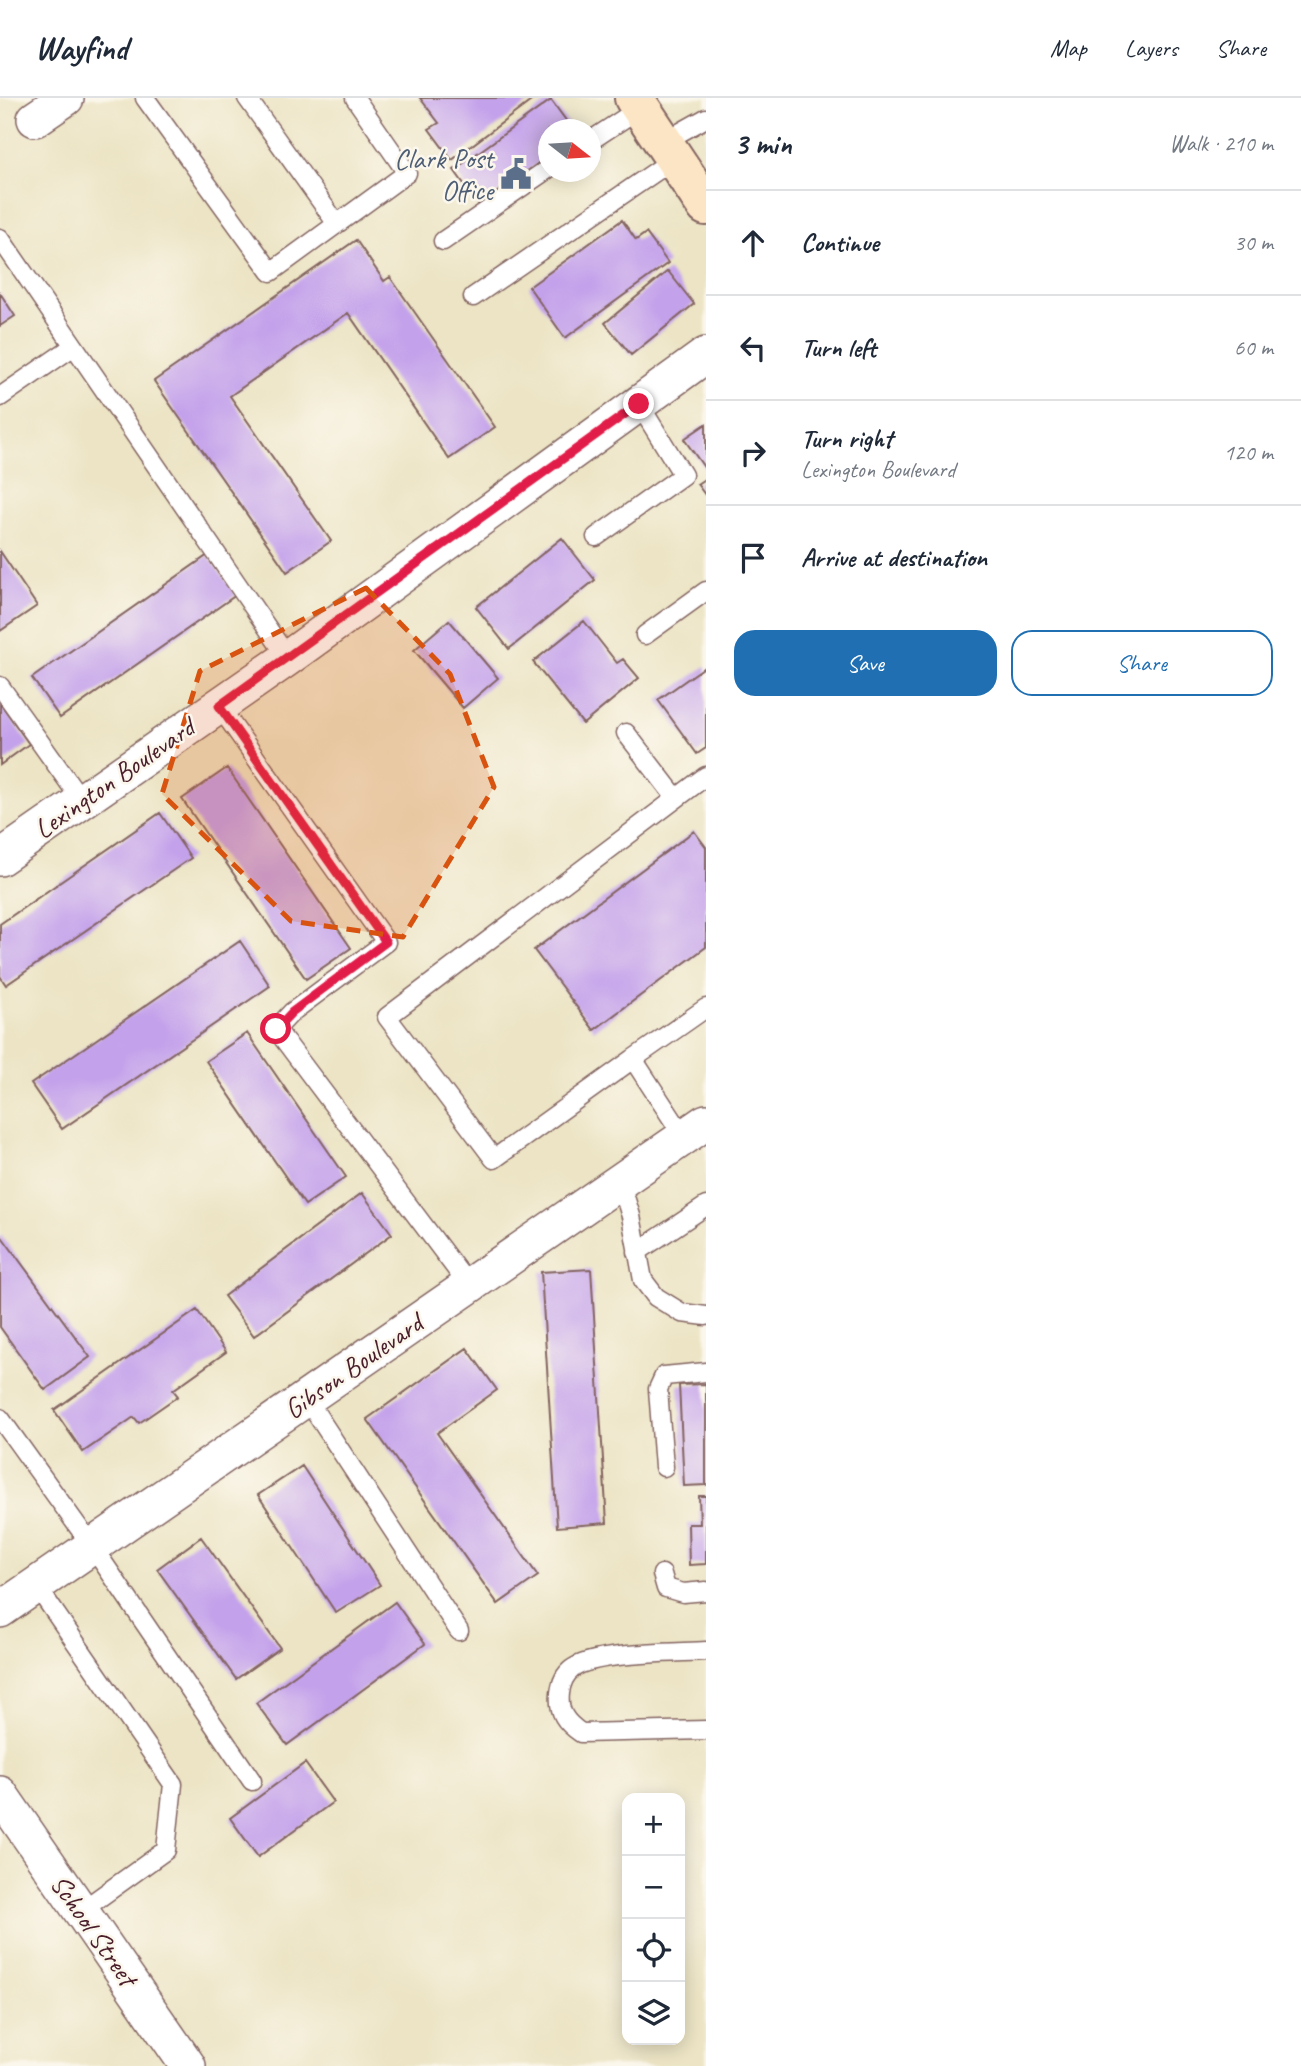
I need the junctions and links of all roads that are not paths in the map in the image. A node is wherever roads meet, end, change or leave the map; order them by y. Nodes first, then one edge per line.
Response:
1 (66, 98) edge
2 (145, 98) edge
3 (247, 98) edge
4 (355, 98) edge
5 (637, 103) edge
6 (706, 118) edge
7 (35, 119) dead end
8 (601, 132) edge
9 (669, 150) junction
10 (538, 176) edge
11 (706, 206) edge
12 (337, 224) junction
13 (0, 238) edge
14 (443, 241) dead end
15 (473, 297) dead end
16 (74, 346) junction
17 (706, 355) edge
18 (0, 397) edge
19 (639, 404) junction
20 (596, 537) dead end
21 (706, 591) edge
22 (645, 635) dead end
23 (288, 658) junction
24 (0, 686) edge
25 (219, 706) junction
26 (626, 733) dead end
27 (706, 775) edge
28 (676, 798) junction
29 (82, 801) junction
30 (0, 858) edge
31 (706, 1008) edge
32 (633, 1059) junction
33 (695, 1129) edge
34 (620, 1181) junction
35 (706, 1206) edge
36 (637, 1252) junction
37 (469, 1286) junction
38 (706, 1316) edge
39 (706, 1372) edge
40 (306, 1398) junction
41 (0, 1418) edge
42 (664, 1467) dead end
43 (92, 1546) junction
44 (662, 1574) dead end
45 (36, 1585) junction
46 (706, 1591) edge
47 (0, 1610) edge
48 (459, 1631) dead end
49 (706, 1651) edge
50 (706, 1730) edge
51 (252, 1781) dead end
52 (0, 1794) edge
53 (80, 1911) junction
54 (188, 2066) edge

1 - 7 street
2 - 12 lane
3 - 12 lane
4 - 12 lane
5 - 8 lane
5 - 9 main road
6 - 9 lane
9 - 11 main road
9 - 15 lane
10 - 14 lane
13 - 16 lane
16 - 18 lane
16 - 23 lane
17 - 19 street, Lexington Boulevard
19 - 20 lane
19 - 23 street, Lexington Boulevard
21 - 22 lane
23 - 25 street, Lexington Boulevard
24 - 29 lane
25 - 29 street, Lexington Boulevard
25 - 37 lane
26 - 28 lane
27 - 28 lane
28 - 32 lane
29 - 30 street, Lexington Boulevard
31 - 32 lane
32 - 33 lane
33 - 34 street, Gibson Boulevard
34 - 36 lane
34 - 37 street, Gibson Boulevard
35 - 36 lane
36 - 38 lane
37 - 40 street, Gibson Boulevard
39 - 42 lane
40 - 43 street, Gibson Boulevard
40 - 48 lane
41 - 43 lane
43 - 45 street, Gibson Boulevard
43 - 51 lane
44 - 46 lane
45 - 47 street, Gibson Boulevard
45 - 53 lane
49 - 50 lane
52 - 53 street, School Street
53 - 54 street, School Street

